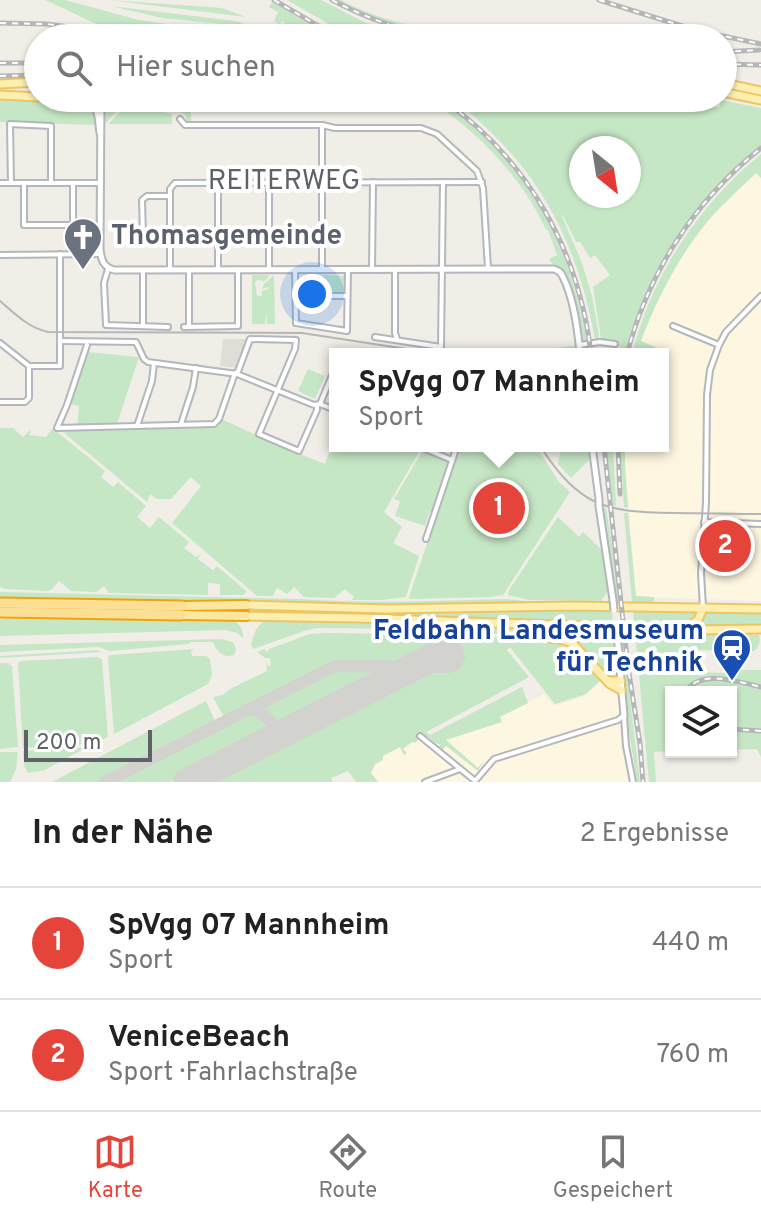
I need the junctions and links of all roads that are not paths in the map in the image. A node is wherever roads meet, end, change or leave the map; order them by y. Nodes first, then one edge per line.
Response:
1 (24, 83) edge
2 (0, 84) edge
3 (737, 86) edge
4 (761, 91) edge
5 (0, 95) edge
6 (737, 95) edge
7 (24, 96) edge
8 (761, 100) edge
9 (97, 112) edge
10 (102, 112) edge
11 (180, 119) dead end
12 (322, 125) junction
13 (101, 138) junction
14 (218, 182) junction
15 (269, 182) junction
16 (322, 182) junction
17 (373, 182) junction
18 (443, 182) junction
19 (482, 182) junction
20 (0, 183) edge
21 (11, 183) junction
22 (24, 183) junction
23 (51, 183) junction
24 (73, 183) junction
25 (101, 183) junction
26 (170, 196) junction
27 (170, 237) junction
28 (60, 254) junction
29 (101, 254) junction
30 (0, 255) edge
31 (443, 268) junction
32 (488, 268) junction
33 (108, 269) junction
34 (143, 270) junction
35 (170, 270) junction
36 (189, 270) junction
37 (218, 270) junction
38 (238, 270) junction
39 (269, 270) junction
40 (295, 270) junction
41 (322, 270) junction
42 (348, 270) junction
43 (372, 270) junction
44 (395, 270) junction
45 (322, 296) dead end
46 (347, 296) junction
47 (761, 296) edge
48 (143, 326) junction
49 (673, 326) dead end
50 (168, 327) dead end
51 (375, 337) dead end
52 (397, 339) junction
53 (60, 341) junction
54 (0, 343) edge
55 (615, 344) dead end
56 (87, 345) dead end
57 (579, 345) junction
58 (719, 345) junction
59 (579, 348) edge
60 (154, 363) junction
61 (29, 366) junction
62 (196, 368) junction
63 (236, 373) junction
64 (329, 381) edge
65 (277, 390) junction
66 (0, 402) edge
67 (318, 405) junction
68 (329, 408) edge
69 (181, 425) junction
70 (137, 426) junction
71 (433, 452) edge
72 (455, 452) edge
73 (593, 452) edge
74 (452, 460) junction
75 (704, 522) junction
76 (761, 524) edge
77 (426, 539) dead end
78 (701, 591) junction
79 (0, 603) edge
80 (246, 605) joint
81 (689, 608) junction
82 (703, 608) junction
83 (761, 609) edge
84 (182, 610) junction
85 (0, 614) edge
86 (246, 616) joint
87 (518, 625) junction
88 (552, 626) junction
89 (683, 629) junction
90 (761, 629) edge
91 (555, 638) junction
92 (621, 686) junction
93 (624, 716) junction
94 (420, 736) dead end
95 (461, 769) junction
96 (439, 779) edge
97 (475, 781) edge
98 (425, 782) edge
99 (633, 782) edge

1 - 2 main road
3 - 4 main road
5 - 7 main road
6 - 8 main road
9 - 13 street
10 - 13 street
11 - 12 street
12 - 16 street
12 - 19 street
13 - 25 street
14 - 15 street, REITERWEG
14 - 26 street, REITERWEG
14 - 37 street
15 - 16 street, REITERWEG
15 - 39 street
16 - 17 street, REITERWEG
16 - 41 street
17 - 18 street, REITERWEG
17 - 43 street
18 - 19 street, REITERWEG
18 - 31 street
19 - 32 street
20 - 21 street
21 - 22 street
21 - 23 street
22 - 23 street
22 - 24 street
23 - 24 street
24 - 25 street
25 - 29 street
26 - 27 street, REITERWEG
26 - 27 street
27 - 35 street, REITERWEG
28 - 29 street
28 - 30 street
28 - 53 street
29 - 33 street
31 - 32 street
31 - 44 street
31 - 52 street
32 - 57 street
33 - 34 street
33 - 48 street
34 - 35 street
34 - 48 street
35 - 36 street
36 - 37 street
36 - 38 street
37 - 38 street
38 - 39 street
39 - 40 street
40 - 41 street
40 - 46 street
41 - 42 street
42 - 43 street
42 - 46 street
43 - 44 street
44 - 52 street
45 - 46 street
47 - 58 street
48 - 50 street
49 - 58 street
51 - 52 street
53 - 60 street
53 - 61 street
54 - 61 street
55 - 57 street
56 - 70 street
57 - 59 street
58 - 75 street
60 - 62 street
60 - 70 street
61 - 66 street
62 - 63 street
62 - 69 street
63 - 65 street
63 - 65 street
63 - 69 street
64 - 67 street
65 - 67 street
65 - 67 street
67 - 68 street
69 - 70 street
71 - 74 street
72 - 74 street
73 - 92 street, bridge
74 - 77 street
75 - 76 street
75 - 78 street
78 - 81 street
78 - 82 street
79 - 84 highway
80 - 81 main road
80 - 84 highway
81 - 82 main road
82 - 83 main road
82 - 89 main road
84 - 85 highway
84 - 86 highway
86 - 87 main road
87 - 88 main road
87 - 91 main road
88 - 89 main road
88 - 91 main road
89 - 90 main road
91 - 92 main road
92 - 93 street
93 - 97 street
93 - 99 street
94 - 95 street
95 - 96 street
95 - 97 street
96 - 98 street

